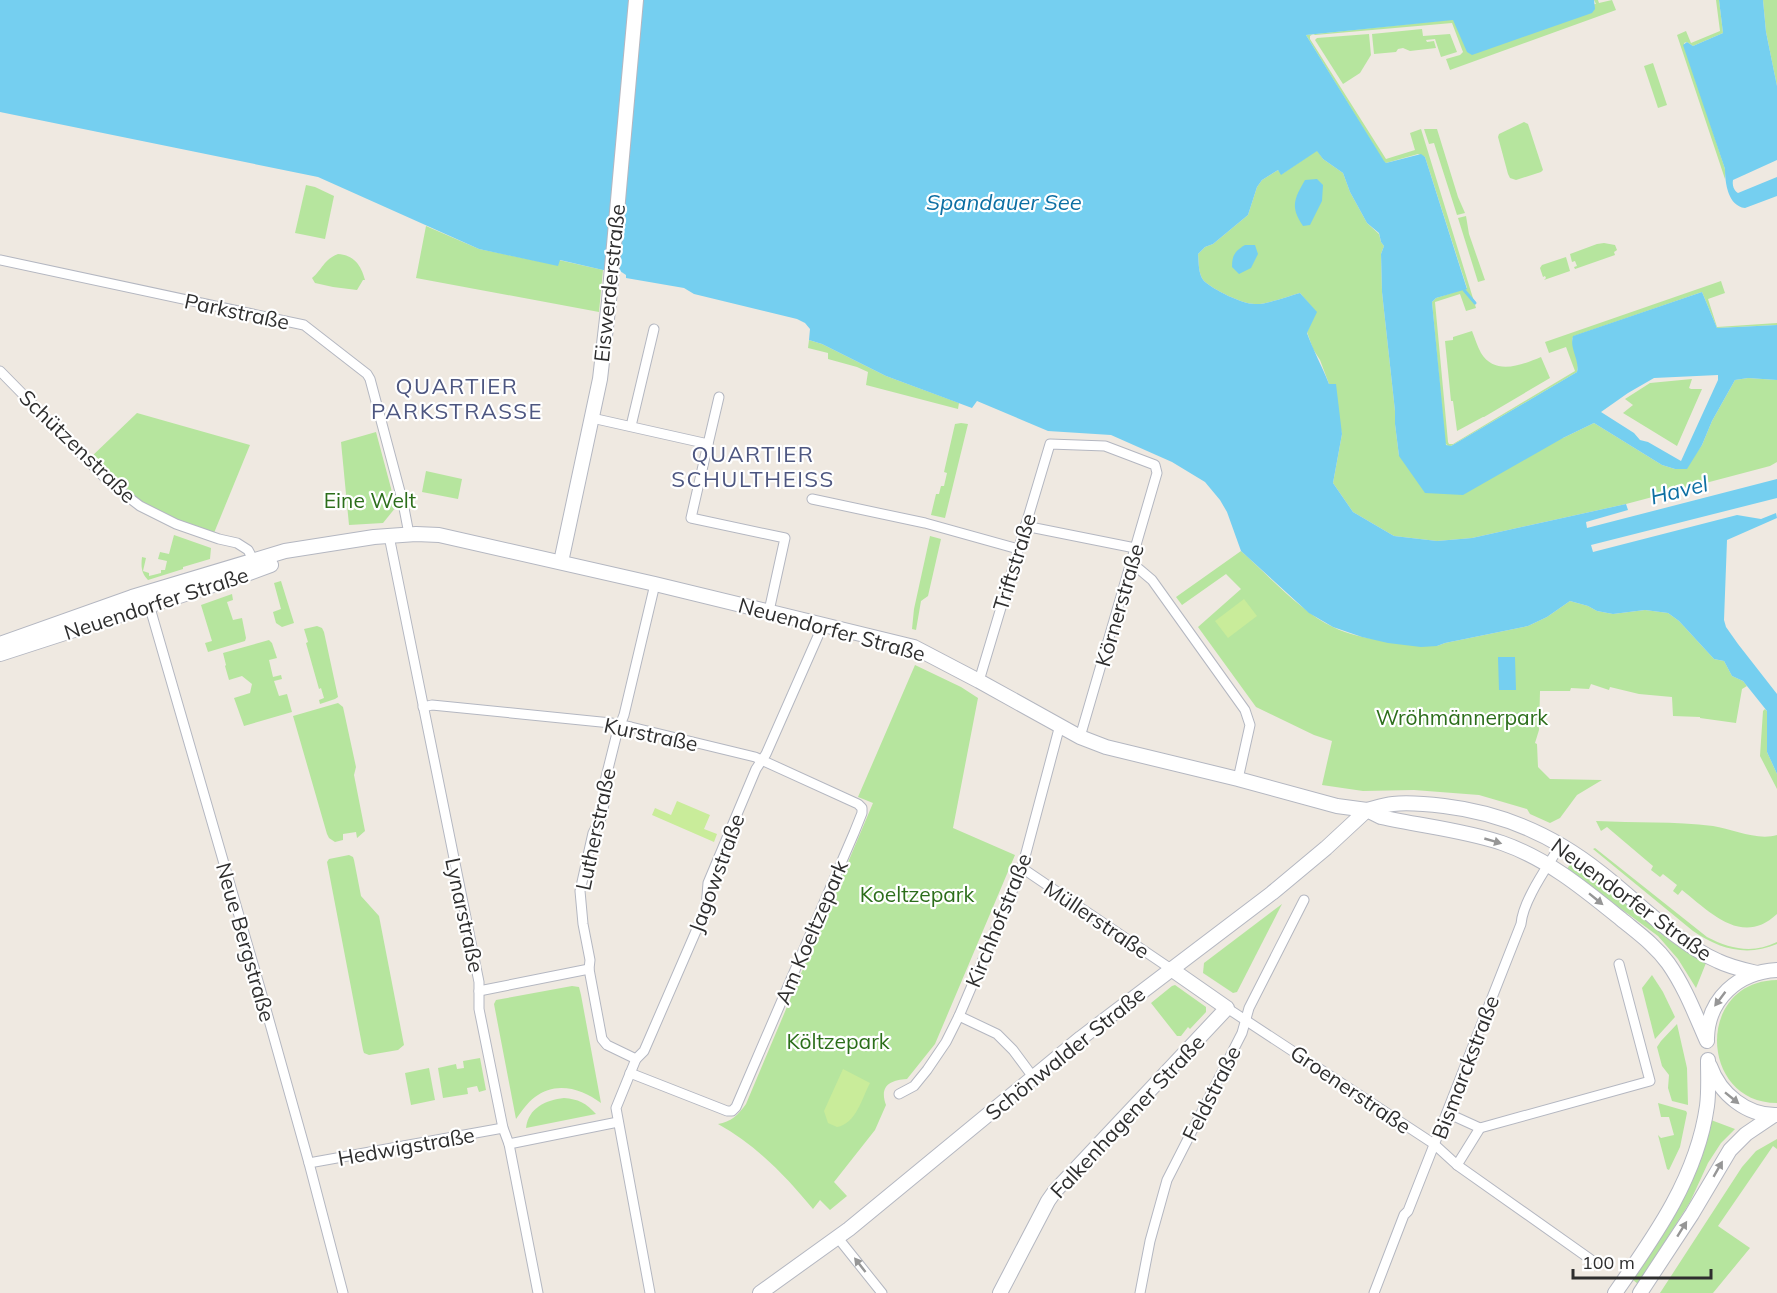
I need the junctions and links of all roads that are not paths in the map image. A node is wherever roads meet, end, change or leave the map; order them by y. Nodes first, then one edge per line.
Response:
1 (636, 0) edge
2 (0, 260) edge
3 (654, 329) dead end
4 (0, 371) edge
5 (718, 397) dead end
6 (592, 418) junction
7 (630, 426) junction
8 (708, 444) junction
9 (1050, 444) joint
10 (812, 499) dead end
11 (1025, 526) junction
12 (409, 534) junction
13 (389, 536) junction
14 (1135, 548) junction
15 (1018, 549) junction
16 (561, 562) junction
17 (256, 565) junction
18 (1130, 566) junction
19 (656, 584) junction
20 (147, 599) junction
21 (769, 611) junction
22 (820, 623) junction
23 (0, 644) edge
24 (0, 654) edge
25 (979, 681) junction
26 (423, 707) junction
27 (620, 725) junction
28 (1059, 725) junction
29 (1080, 737) junction
30 (762, 760) junction
31 (1238, 779) junction
32 (1414, 804) junction
33 (1366, 810) junction
34 (862, 813) joint
35 (1412, 823) junction
36 (1560, 844) junction
37 (1548, 865) junction
38 (1022, 868) junction
39 (1305, 900) dead end
40 (1619, 964) dead end
41 (589, 969) junction
42 (1171, 969) junction
43 (1776, 969) edge
44 (1757, 973) junction
45 (479, 991) junction
46 (1227, 1008) junction
47 (959, 1016) junction
48 (1245, 1019) junction
49 (1707, 1041) junction
50 (636, 1059) junction
51 (1708, 1060) junction
52 (630, 1073) junction
53 (1033, 1077) junction
54 (900, 1094) dead end
55 (1447, 1113) junction
56 (1775, 1115) edge
57 (618, 1122) junction
58 (503, 1128) junction
59 (1480, 1128) junction
60 (509, 1144) junction
61 (1434, 1144) junction
62 (309, 1163) junction
63 (1457, 1165) junction
64 (838, 1238) junction
65 (1590, 1259) dead end
66 (776, 1288) edge
67 (343, 1293) edge
68 (538, 1293) edge
69 (650, 1293) edge
70 (760, 1293) edge
71 (882, 1293) edge
72 (1000, 1293) edge
73 (1140, 1293) edge
74 (1374, 1293) edge
75 (1615, 1293) edge
76 (1640, 1293) edge

1 - 6 main road, Eiswerderstraße
2 - 12 street, Parkstraße
3 - 7 street
4 - 17 street, Schützenstraße
5 - 8 street
6 - 7 street
6 - 16 main road, Eiswerderstraße
7 - 8 street
8 - 21 street
9 - 11 street, Triftstraße
9 - 14 street, Körnerstraße
10 - 15 street
11 - 14 street
11 - 15 street, Triftstraße
12 - 13 main road, Neuendorfer Straße
12 - 16 main road, Neuendorfer Straße
13 - 17 main road, Neuendorfer Straße
13 - 26 street, Lynarstraße
14 - 18 street, Körnerstraße
15 - 25 street, Triftstraße
16 - 19 main road, Neuendorfer Straße
17 - 20 main road, Neuendorfer Straße
18 - 29 street, Körnerstraße
18 - 31 street
19 - 21 main road, Neuendorfer Straße
19 - 27 street, Lutherstraße
20 - 23 main road, Neuendorfer Straße
20 - 24 main road, Neuendorfer Straße
20 - 62 street, Neue Bergstraße
21 - 22 main road, Neuendorfer Straße
22 - 25 main road, Neuendorfer Straße
22 - 30 street, Jagowstraße
25 - 28 main road, Neuendorfer Straße
26 - 27 street, Kurstraße
26 - 45 street, Lynarstraße
27 - 30 street, Kurstraße
27 - 41 street, Lutherstraße
28 - 29 main road, Neuendorfer Straße
28 - 38 street, Kirchhofstraße
29 - 31 main road, Neuendorfer Straße
30 - 34 street, Kurstraße
30 - 50 street, Jagowstraße
31 - 33 main road, Neuendorfer Straße
32 - 33 main road, Neuendorfer Straße
32 - 35 main road
32 - 36 main road, Neuendorfer Straße
33 - 35 main road, Neuendorfer Straße
33 - 42 main road, Schönwalder Straße
34 - 52 street, Am Koeltzepark
35 -> 37 main road, Neuendorfer Straße
36 - 37 street, Bismarckstraße
36 - 44 main road, Neuendorfer Straße
37 -> 49 main road, Neuendorfer Straße
37 - 55 street, Bismarckstraße
38 - 42 street, Müllerstraße
38 - 47 street, Kirchhofstraße
39 - 48 street, Feldstraße
40 - 59 street
41 - 45 street
41 - 50 street, Lutherstraße
42 - 46 main road
42 - 53 main road, Schönwalder Straße
43 - 44 main road
44 -> 49 main road
45 - 58 street, Lynarstraße
46 - 48 street, Groenerstraße
46 - 72 main road, Falkenhagener Straße
47 - 53 street
47 - 54 street, Kirchhofstraße
48 - 61 street, Groenerstraße
48 - 73 street, Feldstraße
49 - 51 main road
50 - 52 street, Jagowstraße
51 -> 56 main road
51 - 75 main road
52 - 57 street, Jagowstraße
53 - 64 main road, Schönwalder Straße
55 - 59 street
55 - 61 street, Bismarckstraße
76 -> 56 main road
57 - 60 street
57 - 69 street, Jagowstraße
58 - 60 street, Lynarstraße
58 - 62 street, Hedwigstraße
59 - 63 street
60 - 68 street, Lynarstraße
61 - 63 street, Groenerstraße
61 - 74 street, Bismarckstraße
62 - 67 street, Neue Bergstraße
63 - 65 street, Groenerstraße
64 - 66 main road, Schönwalder Straße
71 -> 64 street
66 - 70 main road, Schönwalder Straße

